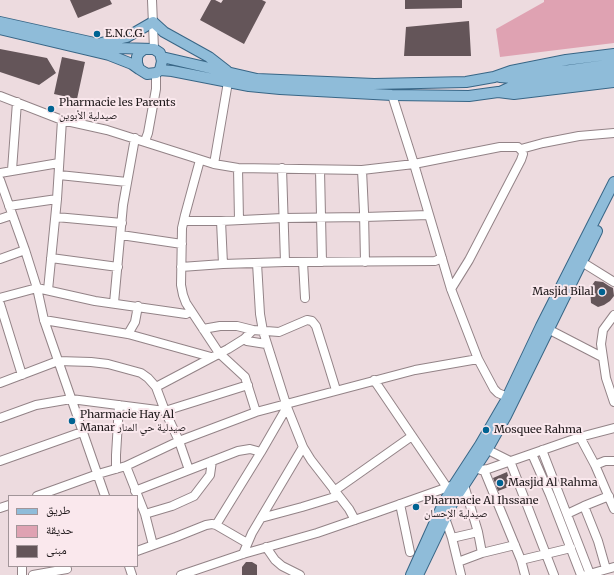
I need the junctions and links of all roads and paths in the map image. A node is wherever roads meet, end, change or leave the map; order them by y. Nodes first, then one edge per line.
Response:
1 (152, 0) edge
2 (0, 22) edge
3 (153, 22) junction
4 (0, 30) edge
5 (98, 44) junction
6 (149, 49) junction
7 (614, 54) edge
8 (162, 56) junction
9 (614, 64) edge
10 (139, 69) junction
11 (158, 71) junction
12 (614, 73) edge
13 (229, 77) junction
14 (494, 77) junction
15 (614, 82) edge
16 (498, 92) junction
17 (392, 95) junction
18 (0, 96) edge
19 (17, 102) junction
20 (62, 120) junction
21 (614, 133) edge
22 (135, 138) junction
23 (145, 141) junction
24 (521, 149) junction
25 (200, 160) junction
26 (59, 163) junction
27 (214, 164) junction
28 (414, 164) junction
29 (238, 168) junction
30 (282, 168) junction
31 (12, 170) junction
32 (320, 170) junction
33 (362, 170) junction
34 (0, 173) edge
35 (59, 175) junction
36 (0, 182) edge
37 (127, 182) junction
38 (614, 182) edge
39 (614, 197) edge
40 (58, 199) junction
41 (9, 206) junction
42 (12, 215) junction
43 (428, 215) junction
44 (56, 217) junction
45 (364, 217) junction
46 (283, 218) junction
47 (321, 218) junction
48 (0, 219) edge
49 (184, 220) junction
50 (239, 220) junction
51 (221, 221) junction
52 (122, 223) junction
53 (121, 235) junction
54 (182, 244) junction
55 (25, 250) junction
56 (51, 258) junction
57 (442, 258) junction
58 (0, 259) edge
59 (578, 259) junction
60 (285, 262) junction
61 (303, 262) junction
62 (322, 262) junction
63 (364, 262) junction
64 (257, 263) junction
65 (223, 264) junction
66 (118, 267) junction
67 (181, 267) junction
68 (614, 282) edge
69 (37, 288) junction
70 (451, 289) junction
71 (48, 290) junction
72 (0, 298) edge
73 (305, 298) dead end
74 (114, 303) junction
75 (0, 304) edge
76 (138, 306) junction
77 (191, 311) junction
78 (614, 315) edge
79 (44, 320) junction
80 (544, 328) junction
81 (203, 329) junction
82 (253, 330) junction
83 (263, 331) junction
84 (128, 334) junction
85 (244, 339) junction
86 (266, 344) junction
87 (219, 353) junction
88 (211, 357) junction
89 (602, 357) junction
90 (478, 359) junction
91 (58, 361) junction
92 (22, 375) junction
93 (374, 380) junction
94 (0, 383) edge
95 (248, 385) junction
96 (156, 387) junction
97 (336, 390) junction
98 (71, 399) junction
99 (511, 399) junction
100 (614, 402) edge
101 (119, 405) junction
102 (286, 406) junction
103 (165, 412) junction
104 (256, 412) junction
105 (0, 418) edge
106 (614, 428) edge
107 (82, 432) junction
108 (412, 436) junction
109 (580, 437) junction
110 (179, 441) junction
111 (303, 447) junction
112 (484, 448) junction
113 (542, 450) junction
114 (261, 452) junction
115 (532, 454) junction
116 (0, 461) edge
117 (212, 461) junction
118 (510, 461) junction
119 (614, 461) edge
120 (595, 465) junction
121 (126, 466) junction
122 (476, 467) junction
123 (116, 468) junction
124 (189, 470) junction
125 (98, 474) junction
126 (455, 486) junction
127 (135, 491) junction
128 (336, 494) junction
129 (42, 495) edge
130 (105, 495) edge
131 (137, 495) edge
132 (609, 496) junction
133 (138, 498) edge
134 (400, 504) junction
135 (584, 506) junction
136 (614, 509) edge
137 (145, 514) junction
138 (567, 514) junction
139 (261, 518) junction
140 (445, 518) junction
141 (355, 520) junction
142 (216, 525) junction
143 (478, 532) junction
144 (452, 538) junction
145 (247, 544) junction
146 (153, 545) junction
147 (515, 545) junction
148 (266, 547) junction
149 (571, 548) junction
150 (138, 551) edge
151 (410, 552) dead end
152 (482, 553) junction
153 (243, 554) junction
154 (546, 554) junction
155 (521, 560) junction
156 (458, 562) junction
157 (68, 570) edge
158 (607, 571) edge
159 (588, 574) edge
160 (33, 575) edge
161 (181, 575) edge
162 (300, 575) edge
163 (411, 575) edge
164 (418, 575) edge
165 (461, 575) edge
166 (525, 575) edge
167 (554, 575) edge
168 (581, 575) edge

1 - 3 street
2 - 5 main road
3 - 5 main road
3 - 6 street
3 - 13 main road
4 - 10 main road
5 - 6 main road
6 - 8 main road
6 - 10 main road
7 - 14 main road
8 - 11 main road
8 - 13 main road
9 - 14 main road
10 - 11 main road
11 - 13 main road
11 - 23 street
12 - 16 main road
13 - 14 main road
13 - 17 main road
13 - 27 street
15 - 16 main road
16 - 17 main road
17 - 28 street
18 - 19 street
19 - 20 street
19 - 31 street
20 - 22 street
20 - 26 street
21 - 24 street
22 - 23 street
22 - 37 street
23 - 25 street
24 - 28 street
24 - 70 street
25 - 27 street
25 - 49 street
26 - 31 street
26 - 35 street
27 - 29 street
28 - 33 street
28 - 43 street
29 - 30 street
29 - 50 street
30 - 32 street
30 - 46 street
31 - 34 street
32 - 33 street
32 - 47 street
33 - 45 street
35 - 37 street
35 - 40 street
36 - 41 street
37 - 52 street
38 - 59 main road
39 - 59 main road
40 - 41 street
40 - 44 street
41 - 42 street
42 - 48 street
42 - 55 street
43 - 45 street
43 - 57 street
44 - 52 street
44 - 56 street
45 - 47 street
45 - 63 street
46 - 47 street
46 - 50 street
46 - 60 street
47 - 62 street
49 - 51 street
49 - 54 street
50 - 51 street
51 - 65 street
52 - 53 street
53 - 54 street
53 - 66 street
54 - 67 street
55 - 58 street
55 - 69 street
56 - 66 street
56 - 71 street
57 - 63 street
57 - 70 street
59 - 68 street
59 - 80 main road
60 - 61 street
60 - 64 street
61 - 62 street
61 - 73 street
62 - 63 street
64 - 65 street
64 - 83 street
65 - 67 street
66 - 74 street
67 - 77 street
69 - 71 street
69 - 72 street
69 - 79 street
70 - 90 street
71 - 74 street
74 - 76 street
75 - 92 street
76 - 77 street
76 - 84 street
77 - 81 street
78 - 89 street
79 - 84 street
79 - 91 street
80 - 89 street
80 - 99 main road
81 - 82 street
81 - 87 street
82 - 83 street
82 - 85 street
83 - 86 street
83 - 97 street
84 - 88 street
85 - 86 street
85 - 87 street
86 - 102 street
87 - 88 street
87 - 95 street
88 - 96 street
89 - 100 street
90 - 93 street
90 - 99 street
91 - 92 street
91 - 96 street
91 - 98 street
92 - 94 street
93 - 97 street
93 - 108 street
95 - 103 street
95 - 104 street
96 - 103 street
97 - 102 street
98 - 101 street
98 - 105 street
98 - 107 street
99 - 112 main road
101 - 103 street
101 - 123 street
102 - 104 street
102 - 111 street
102 - 114 street
103 - 110 street
104 - 110 street
106 - 109 street
107 - 116 street
107 - 125 street
108 - 126 street
108 - 128 street
109 - 113 street
109 - 120 street
110 - 121 street
110 - 124 street
111 - 128 street
111 - 139 street
112 - 118 street
112 - 122 main road
113 - 115 street
113 - 138 street
114 - 117 street
114 - 142 street
115 - 118 street
115 - 149 street
117 - 124 street
117 - 137 street
118 - 122 street
118 - 154 street
119 - 120 street
120 - 132 street
121 - 123 street
121 - 127 street
122 - 126 main road
122 - 147 street
123 - 125 street
124 - 127 street
125 - 129 street
125 - 130 street
126 - 134 street
126 - 140 main road
126 - 143 street
126 - 163 main road
127 - 131 street
128 - 139 street
128 - 141 street
132 - 135 street
132 - 136 street
133 - 137 street
134 - 141 street
134 - 151 street
135 - 138 street
135 - 158 street
137 - 146 street
138 - 159 street
139 - 145 street
140 - 144 street
140 - 164 main road
141 - 148 street
142 - 145 street
142 - 146 street
143 - 144 street
143 - 152 street
144 - 156 street
145 - 153 street
146 - 150 street
147 - 152 street
147 - 155 street
148 - 153 street
148 - 162 street
149 - 154 street
149 - 168 street
152 - 156 street
153 - 161 street
154 - 155 street
154 - 167 street
155 - 166 street
156 - 165 street
157 - 160 street
158 - 159 street

